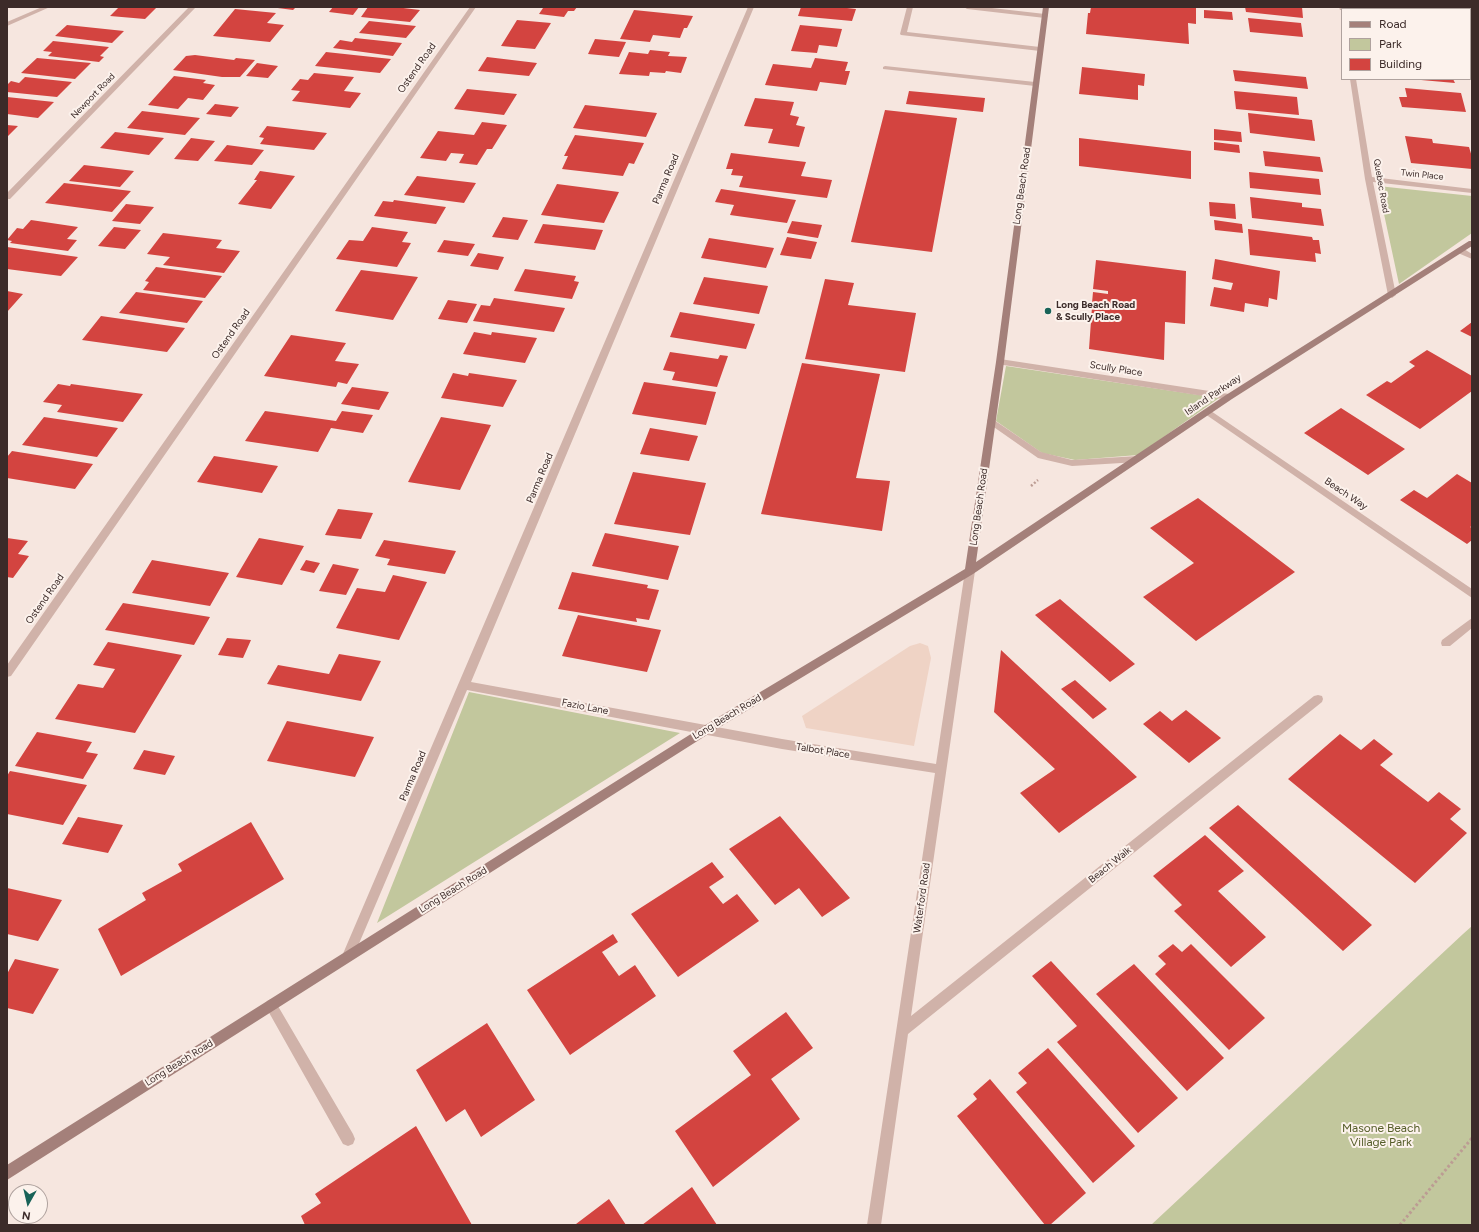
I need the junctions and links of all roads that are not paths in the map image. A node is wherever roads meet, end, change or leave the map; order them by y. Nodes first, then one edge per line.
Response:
1 (47, 7) edge
2 (193, 7) edge
3 (473, 7) edge
4 (751, 7) edge
5 (910, 7) edge
6 (967, 7) edge
7 (1046, 7) edge
8 (1045, 16) junction
9 (7, 24) edge
10 (1040, 49) junction
11 (884, 68) dead end
12 (1354, 80) edge
13 (1036, 84) junction
14 (1369, 179) junction
15 (1472, 191) edge
16 (7, 197) edge
17 (1472, 243) edge
18 (1461, 251) junction
19 (1472, 257) edge
20 (1392, 295) junction
21 (1000, 362) junction
22 (1229, 397) junction
23 (1208, 412) junction
24 (991, 421) junction
25 (1138, 459) junction
26 (970, 571) junction
27 (1472, 594) edge
28 (1472, 622) edge
29 (1446, 643) dead end
30 (7, 673) edge
31 (464, 685) junction
32 (1318, 699) dead end
33 (706, 730) junction
34 (941, 769) junction
35 (348, 956) junction
36 (271, 1005) junction
37 (902, 1031) junction
38 (348, 1139) dead end
39 (7, 1173) edge
40 (874, 1225) edge

1 - 9 street
2 - 16 street, Newport Road
3 - 30 street, Ostend Road
4 - 31 street, Parma Road
5 - 10 street
6 - 8 street
7 - 8 main road, Long Beach Road
8 - 10 main road, Long Beach Road
10 - 13 main road, Long Beach Road
11 - 13 street
12 - 14 street, Quebec Road
13 - 21 main road, Long Beach Road
14 - 15 street, Twin Place
14 - 20 street, Quebec Road
17 - 18 main road, Island Parkway
18 - 19 street
18 - 20 main road, Island Parkway
20 - 22 main road, Island Parkway
21 - 22 street, Scully Place
21 - 24 main road, Long Beach Road
22 - 23 main road, Island Parkway
23 - 25 main road, Island Parkway
23 - 27 street, Beach Way
24 - 25 street
24 - 26 main road, Long Beach Road
25 - 26 main road, Island Parkway
26 - 33 main road, Long Beach Road
26 - 34 street, Waterford Road
28 - 29 street
31 - 33 street, Fazio Lane
31 - 35 street, Parma Road
32 - 37 street, Beach Walk
33 - 34 street, Talbot Place
33 - 35 main road, Long Beach Road
34 - 37 street, Waterford Road
35 - 36 main road, Long Beach Road
36 - 38 street
36 - 39 main road, Long Beach Road
37 - 40 street, Waterford Road

